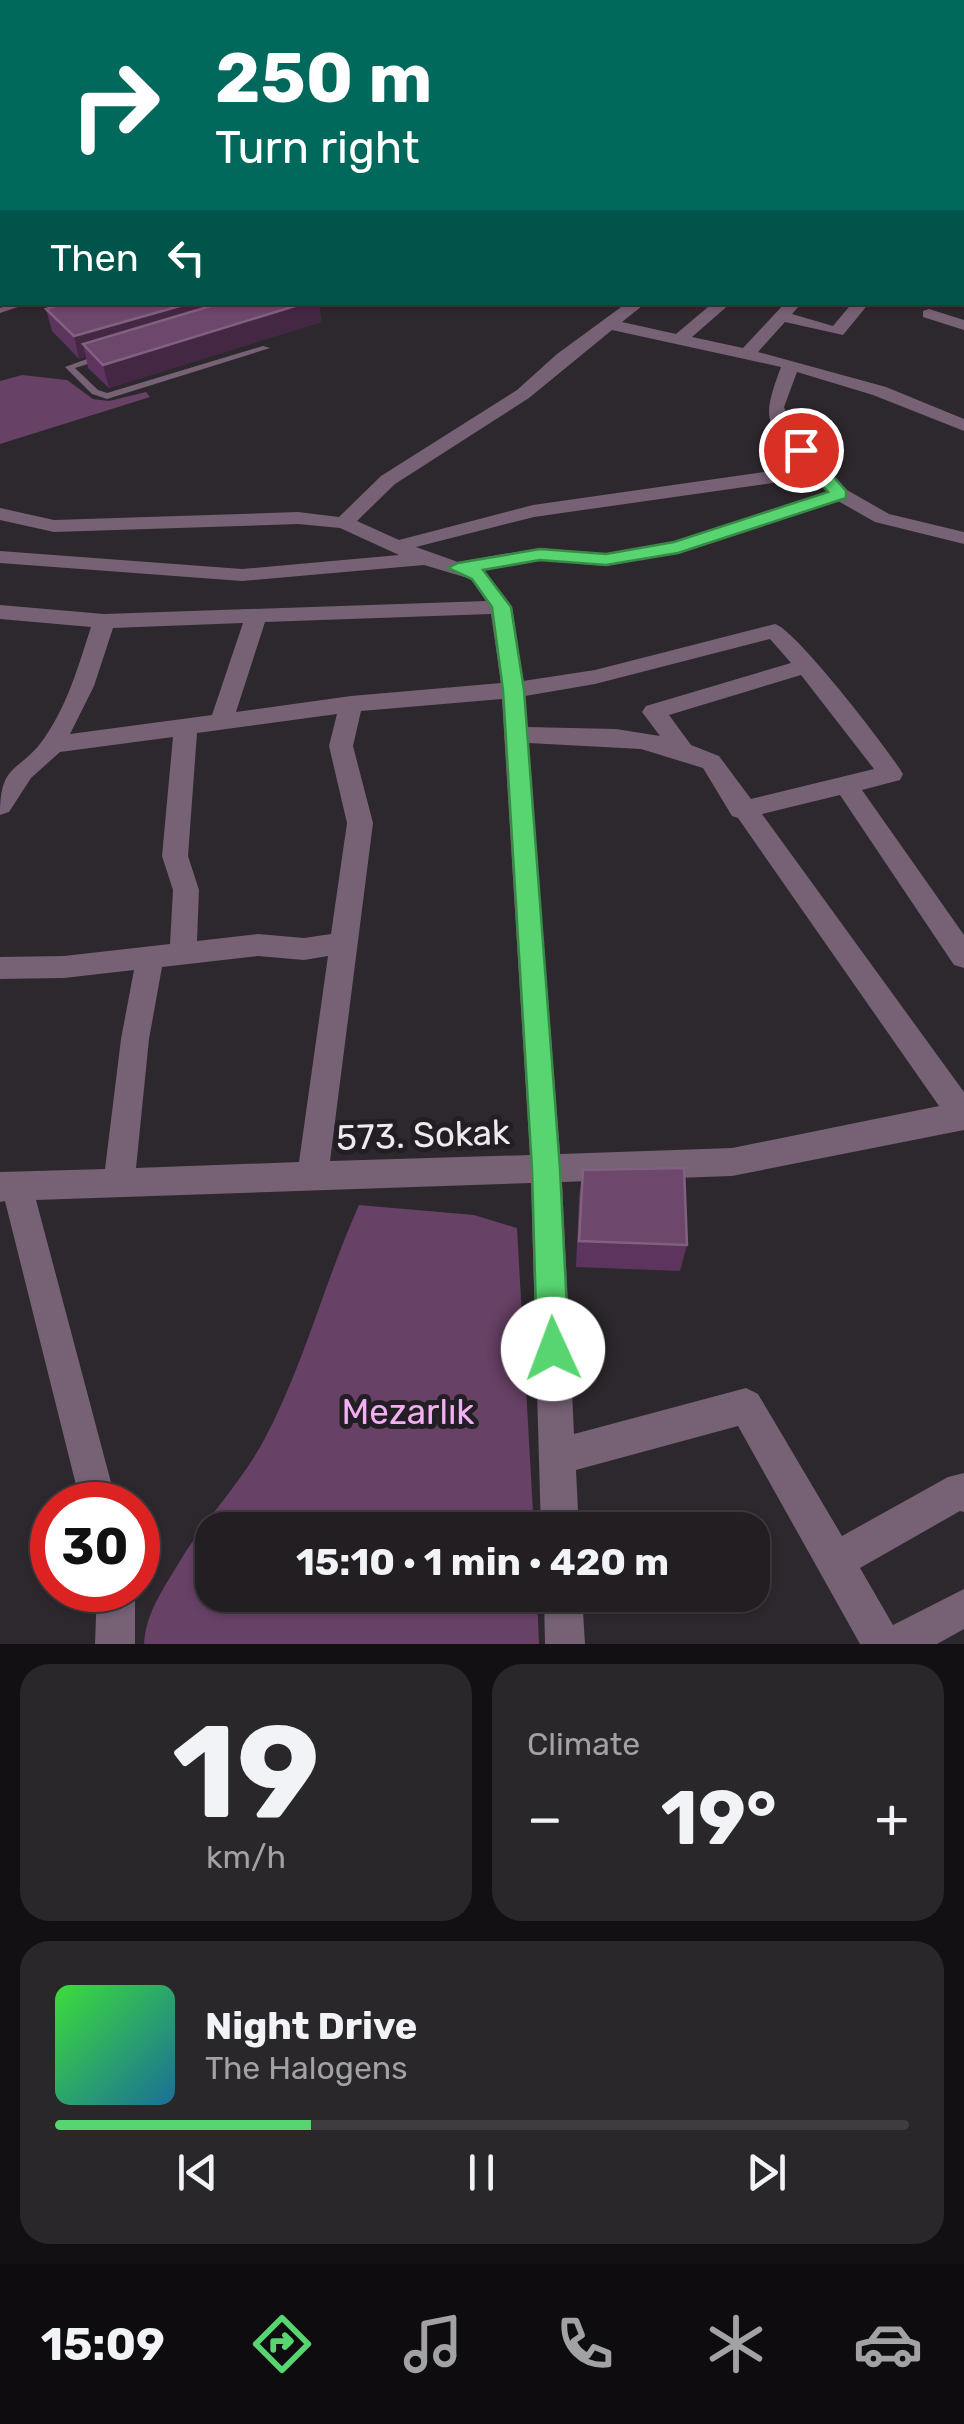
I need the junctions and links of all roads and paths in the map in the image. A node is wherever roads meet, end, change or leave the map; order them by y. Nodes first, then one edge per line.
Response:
1 (636, 305) edge
2 (721, 305) edge
3 (791, 305) edge
4 (859, 305) edge
5 (930, 314) dead end
6 (781, 316) junction
7 (613, 324) junction
8 (964, 325) edge
9 (680, 340) junction
10 (266, 348) dead end
11 (113, 354) edge
12 (747, 354) junction
13 (790, 364) junction
14 (964, 426) edge
15 (820, 470) junction
16 (840, 494) junction
17 (0, 514) edge
18 (344, 523) junction
19 (964, 538) edge
20 (402, 545) junction
21 (0, 557) edge
22 (426, 559) junction
23 (458, 568) junction
24 (502, 607) junction
25 (0, 612) edge
26 (257, 614) junction
27 (104, 622) junction
28 (806, 666) junction
29 (513, 690) junction
30 (351, 704) junction
31 (221, 722) junction
32 (186, 727) junction
33 (516, 736) junction
34 (53, 745) junction
35 (680, 746) junction
36 (11, 769) edge
37 (848, 788) junction
38 (0, 806) edge
39 (741, 810) junction
40 (344, 943) junction
41 (182, 953) junction
42 (964, 956) edge
43 (150, 957) junction
44 (0, 968) edge
45 (963, 1115) edge
46 (546, 1169) junction
47 (312, 1177) junction
48 (119, 1183) junction
49 (9, 1187) edge
50 (557, 1457) junction
51 (92, 1482) edge
52 (964, 1494) edge
53 (559, 1512) edge
54 (835, 1561) junction
55 (964, 1608) edge
56 (116, 1612) edge
57 (564, 1612) edge
58 (115, 1644) edge
59 (565, 1644) edge
60 (882, 1644) edge
61 (897, 1644) edge

1 - 7 street
2 - 9 street
3 - 6 street
4 - 6 street
5 - 8 street
6 - 12 street
7 - 9 street
7 - 18 street
9 - 12 street
10 - 11 lane
12 - 13 street
13 - 14 street
13 - 15 street
15 - 16 street
15 - 20 street
16 - 19 street
16 - 23 street
17 - 18 street
18 - 20 street
20 - 22 street
21 - 22 street
22 - 23 street
23 - 24 street
24 - 26 street
24 - 29 street
25 - 27 street
26 - 27 street
26 - 31 street
27 - 34 street
28 - 29 street
28 - 35 street
28 - 37 street
29 - 30 street
29 - 33 street
30 - 31 street
30 - 40 street
31 - 32 street
32 - 34 street
32 - 41 street
33 - 35 street
33 - 46 street
34 - 36 street
35 - 39 street
36 - 38 street
37 - 39 street
37 - 42 street
39 - 45 street
40 - 41 street
40 - 47 street
41 - 43 street
43 - 44 street
43 - 48 street
45 - 46 street, 573. Sokak
46 - 47 street, 573. Sokak
46 - 50 street
47 - 48 street, 573. Sokak
48 - 49 street, 573. Sokak
49 - 51 street
50 - 53 street
50 - 54 street
52 - 54 street
54 - 60 street
55 - 61 street
56 - 58 street
57 - 59 street

